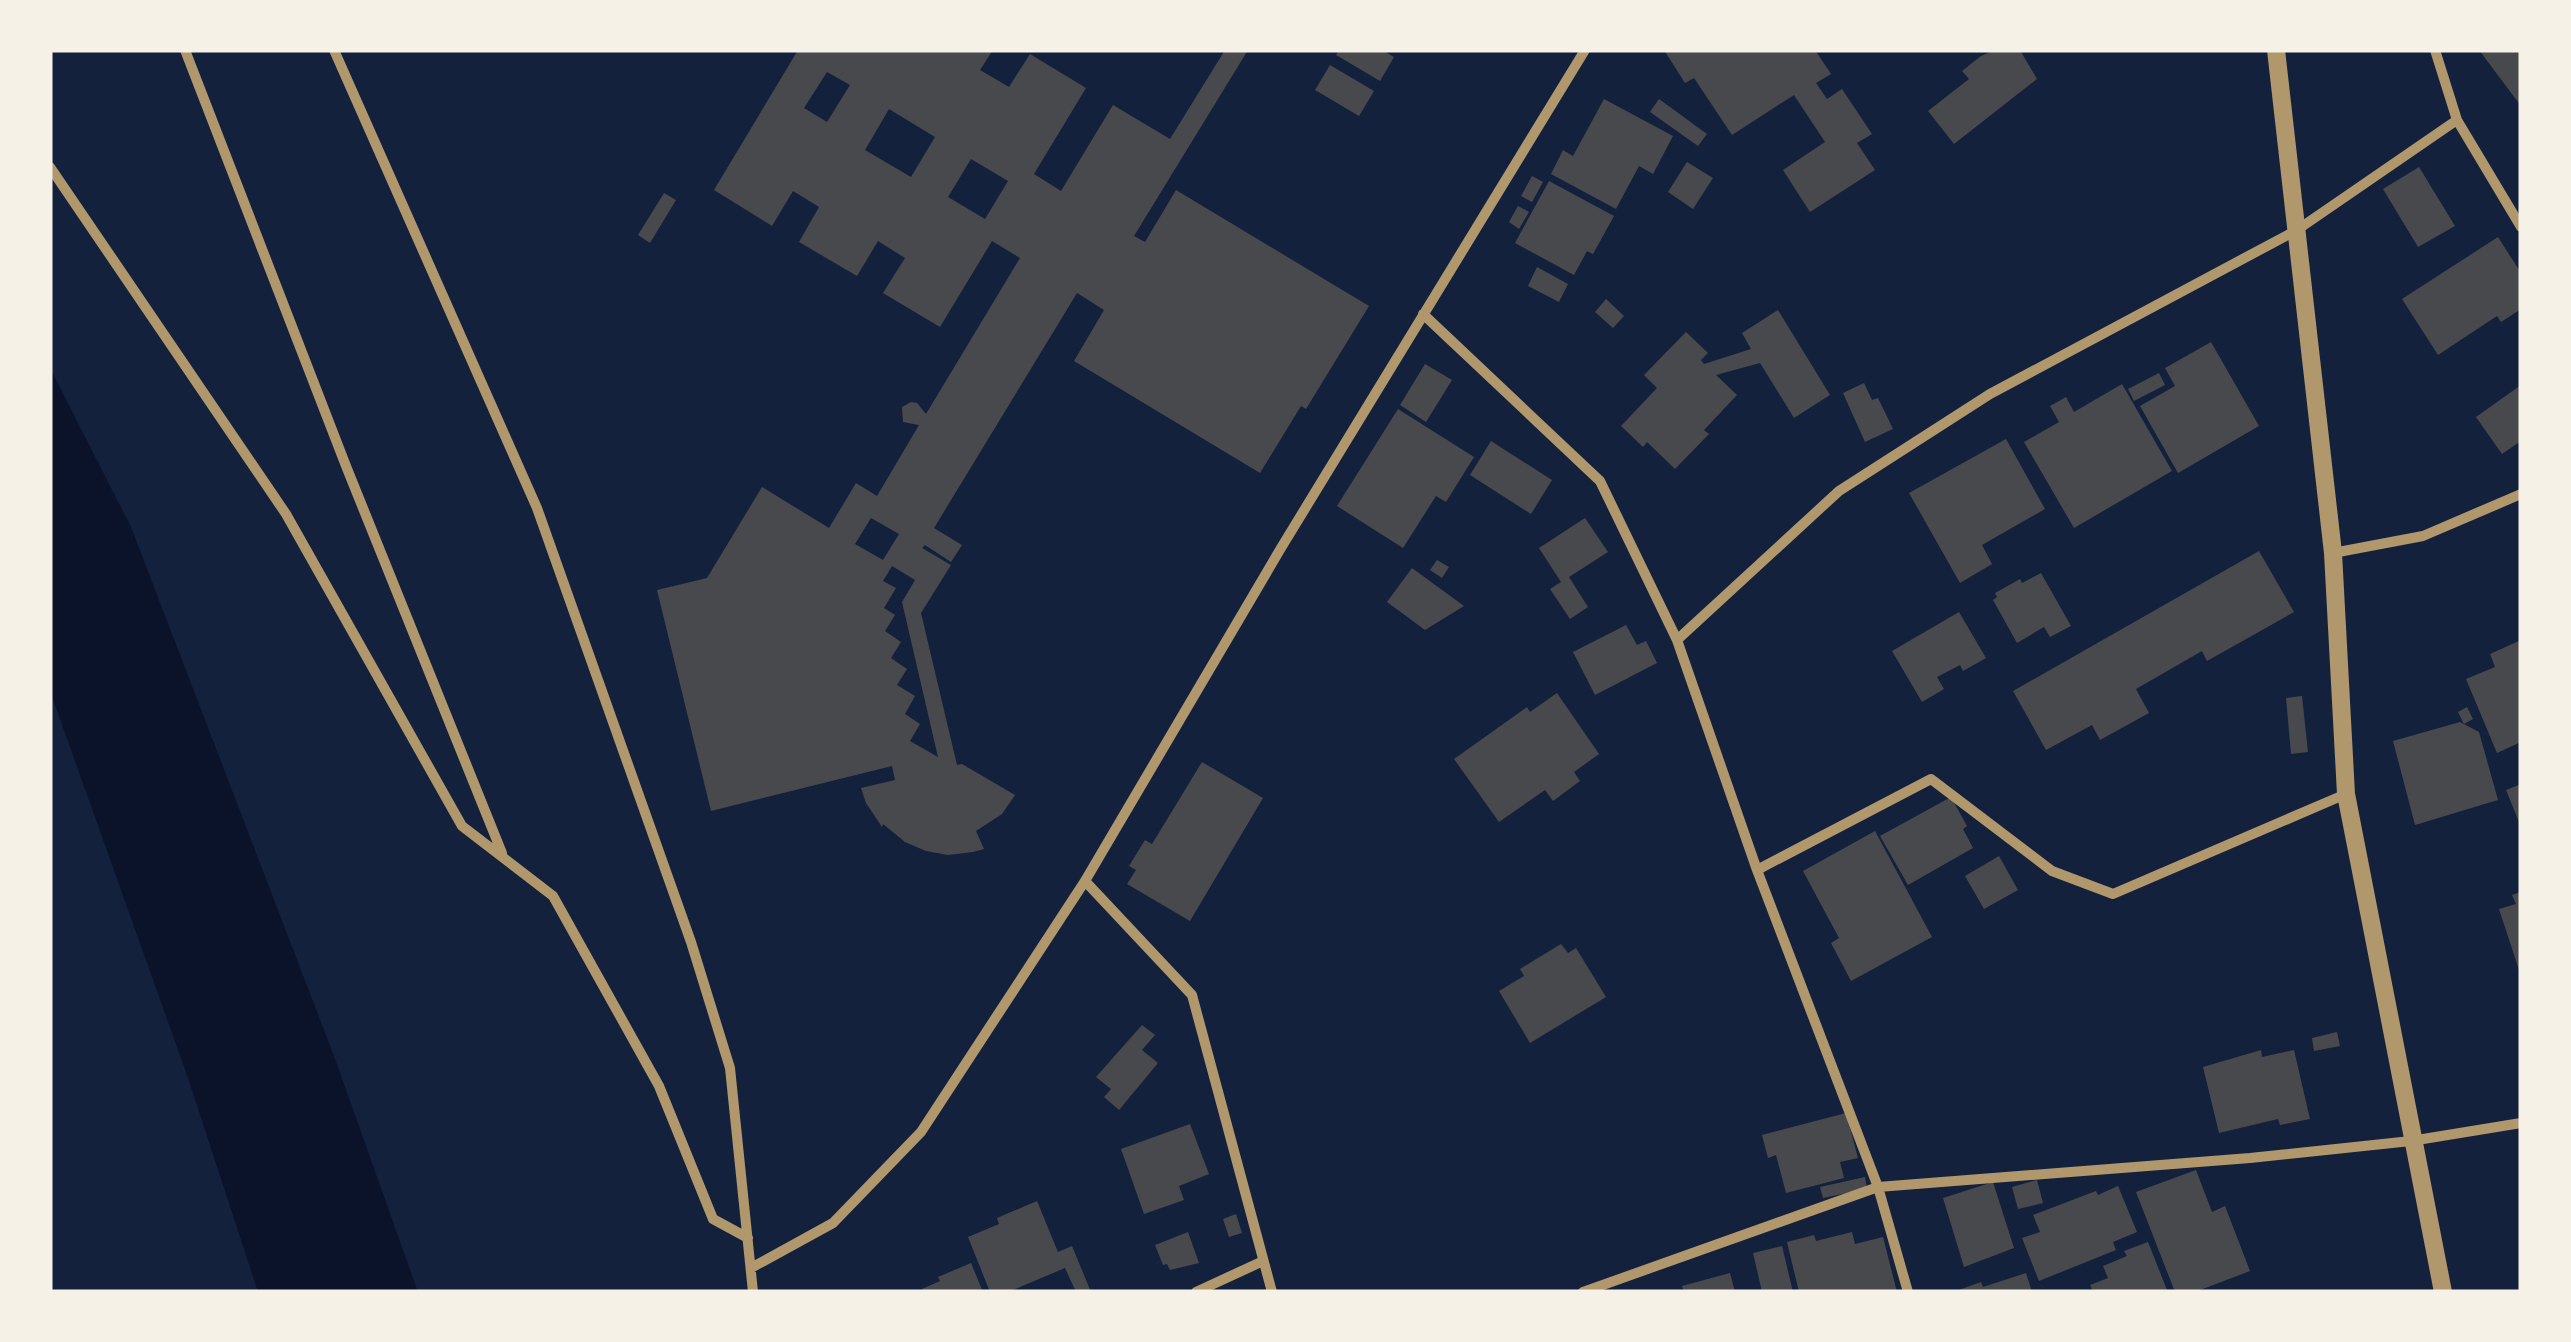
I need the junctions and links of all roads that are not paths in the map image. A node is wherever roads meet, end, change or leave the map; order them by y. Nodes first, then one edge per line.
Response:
1 (185, 50) edge
2 (1585, 50) edge
3 (2276, 50) edge
4 (2434, 50) edge
5 (337, 51) edge
6 (2457, 120) junction
7 (50, 167) edge
8 (2521, 227) edge
9 (2296, 230) junction
10 (1423, 314) junction
11 (2521, 494) edge
12 (2333, 554) junction
13 (1677, 640) junction
14 (2346, 794) junction
15 (502, 854) junction
16 (1756, 870) junction
17 (1086, 881) junction
18 (2521, 1123) edge
19 (2412, 1141) junction
20 (1878, 1187) junction
21 (748, 1238) junction
22 (1261, 1262) junction
23 (751, 1268) junction
24 (753, 1292) edge
25 (1196, 1292) edge
26 (1272, 1292) edge
27 (1583, 1292) edge
28 (1908, 1292) edge
29 (2443, 1292) edge

1 - 15 street
2 - 10 street
3 - 9 street
4 - 6 street
5 - 21 street
6 - 8 street
6 - 9 street
7 - 15 street
9 - 12 street
9 - 13 street
10 - 13 street
10 - 17 street
11 - 12 street
12 - 14 street
13 - 16 street
14 - 16 street
14 - 19 street
15 - 21 street
16 - 20 street
17 - 22 street
17 - 23 street
18 - 19 street
19 - 20 street
19 - 29 street
20 - 27 street
20 - 28 street
21 - 23 street
22 - 25 street
22 - 26 street
23 - 24 street

